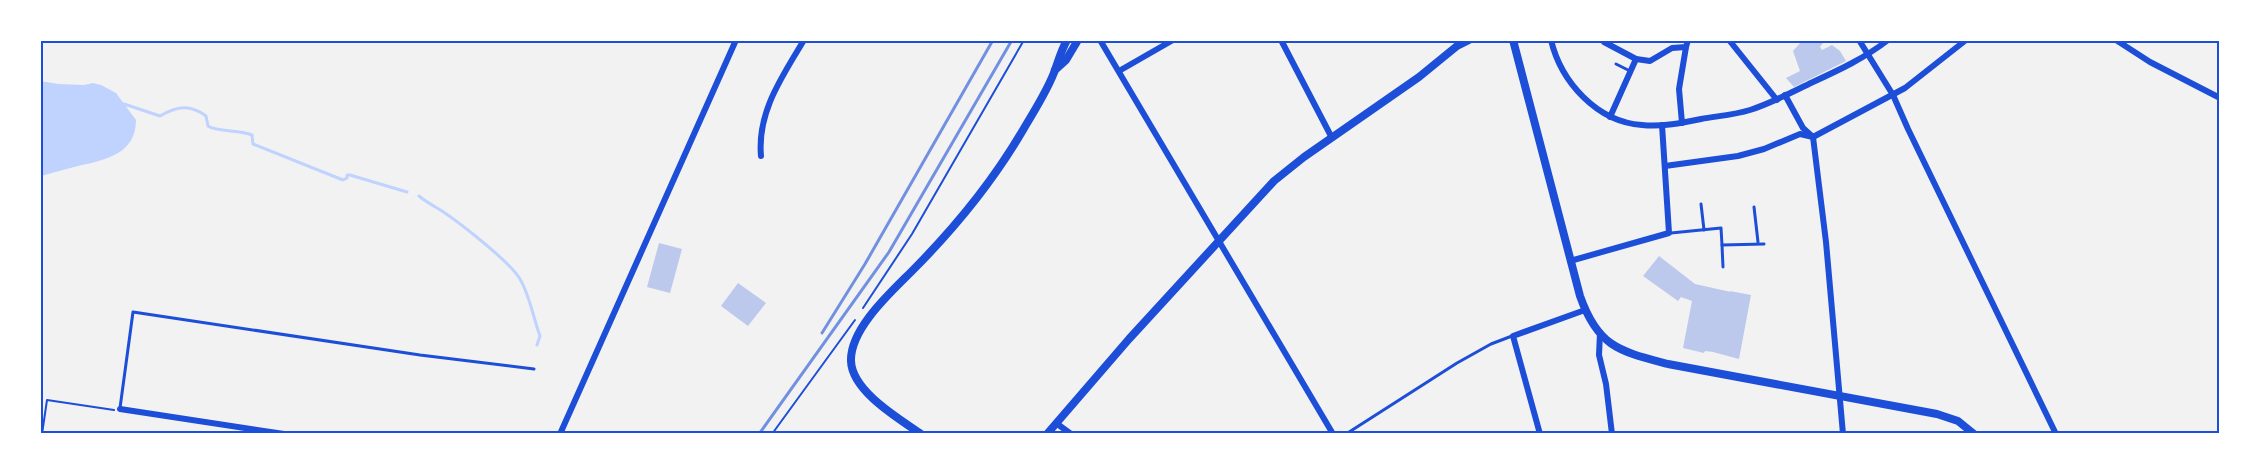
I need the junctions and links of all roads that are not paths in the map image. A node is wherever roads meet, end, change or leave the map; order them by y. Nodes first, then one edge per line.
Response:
1 (736, 40) edge
2 (804, 40) edge
3 (1067, 40) edge
4 (1078, 40) edge
5 (1100, 40) edge
6 (1173, 40) edge
7 (1281, 40) edge
8 (1469, 40) edge
9 (1513, 40) edge
10 (1551, 40) edge
11 (1729, 40) edge
12 (1859, 40) edge
13 (1888, 40) edge
14 (1966, 40) edge
15 (2116, 40) edge
16 (1603, 41) edge
17 (1458, 43) edge
18 (1687, 44) edge
19 (1868, 56) junction
20 (1636, 59) junction
21 (1616, 64) dead end
22 (1055, 70) junction
23 (1119, 71) junction
24 (1630, 71) junction
25 (1785, 95) junction
26 (1893, 95) junction
27 (2220, 98) edge
28 (1778, 100) junction
29 (1611, 117) junction
30 (1682, 123) junction
31 (1662, 125) junction
32 (1813, 137) junction
33 (1332, 138) junction
34 (761, 156) dead end
35 (1665, 166) junction
36 (1701, 204) dead end
37 (1754, 207) dead end
38 (1704, 230) junction
39 (1669, 233) junction
40 (1219, 240) junction
41 (1758, 242) junction
42 (1764, 244) dead end
43 (1722, 245) junction
44 (1570, 261) junction
45 (1723, 267) dead end
46 (1585, 310) junction
47 (1600, 333) junction
48 (1513, 336) junction
49 (534, 369) dead end
50 (1840, 396) junction
51 (120, 409) joint
52 (1056, 423) junction
53 (284, 434) edge
54 (560, 434) edge
55 (921, 434) edge
56 (1047, 434) edge
57 (1071, 434) edge
58 (1333, 434) edge
59 (1346, 434) edge
60 (1540, 434) edge
61 (1612, 434) edge
62 (1843, 434) edge
63 (1974, 434) edge
64 (2056, 434) edge

1 - 54 street
2 - 34 street
3 - 22 street
4 - 22 street
5 - 23 street
6 - 23 street
7 - 33 street
8 - 17 street
9 - 44 street
10 - 29 street
11 - 28 street
12 - 19 street
13 - 19 street
14 - 26 street
15 - 27 street
16 - 20 street
17 - 33 street
18 - 20 street
18 - 30 street
19 - 25 street
19 - 26 street
20 - 24 street
21 - 24 lane
22 - 55 street
23 - 40 street
24 - 29 street
25 - 28 street
25 - 32 street
26 - 32 street
26 - 64 street
28 - 30 street
29 - 31 street
30 - 31 street
31 - 35 street
32 - 35 street
32 - 50 street
33 - 40 street
35 - 39 street
36 - 38 lane
37 - 41 lane
38 - 39 lane
38 - 43 lane
39 - 44 street
40 - 52 street
40 - 58 street
41 - 42 lane
41 - 43 lane
43 - 45 lane
44 - 46 street
46 - 47 street
46 - 48 street
47 - 50 street
47 - 61 street
48 - 59 lane
48 - 60 street
49 - 51 lane
50 - 62 street
50 - 63 street
51 - 53 street
52 - 56 street
52 - 57 street

